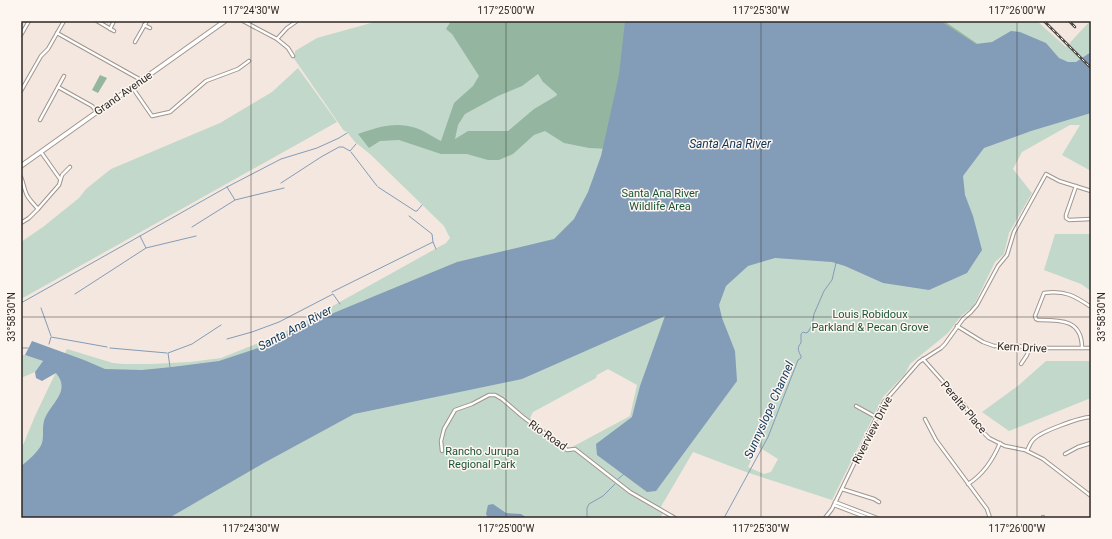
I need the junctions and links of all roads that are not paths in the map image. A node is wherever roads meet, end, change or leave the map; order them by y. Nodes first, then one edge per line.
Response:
1 (29, 21) edge
2 (64, 21) edge
3 (97, 21) edge
4 (114, 21) edge
5 (147, 21) edge
6 (225, 21) edge
7 (243, 21) edge
8 (297, 21) edge
9 (144, 25) junction
10 (150, 28) dead end
11 (110, 29) junction
12 (114, 31) dead end
13 (57, 33) junction
14 (21, 35) edge
15 (277, 39) junction
16 (135, 42) dead end
17 (293, 56) dead end
18 (249, 61) dead end
19 (64, 76) dead end
20 (141, 80) junction
21 (23, 85) edge
22 (58, 87) junction
23 (132, 87) junction
24 (21, 91) edge
25 (97, 112) junction
26 (40, 120) dead end
27 (41, 152) junction
28 (21, 166) edge
29 (70, 167) dead end
30 (21, 177) edge
31 (60, 179) junction
32 (1076, 186) junction
33 (1091, 191) edge
34 (38, 209) junction
35 (1091, 219) edge
36 (21, 223) edge
37 (1091, 307) edge
38 (958, 326) junction
39 (1029, 348) junction
40 (1082, 348) junction
41 (1091, 348) edge
42 (923, 359) junction
43 (1021, 364) dead end
44 (856, 406) dead end
45 (876, 417) junction
46 (1091, 417) edge
47 (925, 419) dead end
48 (1000, 443) junction
49 (1091, 443) edge
50 (442, 451) dead end
51 (1027, 451) junction
52 (1065, 454) dead end
53 (968, 484) junction
54 (842, 489) junction
55 (1091, 496) edge
56 (880, 502) dead end
57 (834, 504) junction
58 (870, 517) edge
59 (676, 518) edge
60 (825, 518) edge
61 (877, 518) edge
62 (990, 518) edge

1 - 14 street
2 - 13 street
3 - 11 street
4 - 11 street
5 - 9 street
6 - 20 street, Grand Avenue
7 - 15 street
8 - 15 street
9 - 10 street
9 - 16 street
11 - 12 street
13 - 20 street
13 - 21 street
15 - 17 street
18 - 23 street
19 - 22 street
20 - 23 street, Grand Avenue
21 - 24 street
22 - 25 street
22 - 26 street
23 - 25 street, Grand Avenue
25 - 27 street, Grand Avenue
27 - 28 street, Grand Avenue
27 - 31 street
29 - 31 street
30 - 34 street
31 - 34 street
32 - 33 street
32 - 35 street
32 - 38 street, Riverview Drive
34 - 36 street
37 - 40 street
38 - 39 street, Kern Drive
38 - 42 street, Riverview Drive
39 - 40 street, Kern Drive
39 - 43 street
40 - 41 street, Kern Drive
42 - 45 street, Riverview Drive
42 - 48 street, Peralta Place
44 - 45 street
45 - 54 street, Riverview Drive
46 - 51 street
47 - 53 street
48 - 51 street, Peralta Place
48 - 53 street
49 - 52 street
50 - 59 street, Rio Road
51 - 55 street, Peralta Place
53 - 62 street
54 - 56 street
54 - 57 street, Riverview Drive
57 - 58 street
57 - 60 street, Riverview Drive
58 - 61 street

